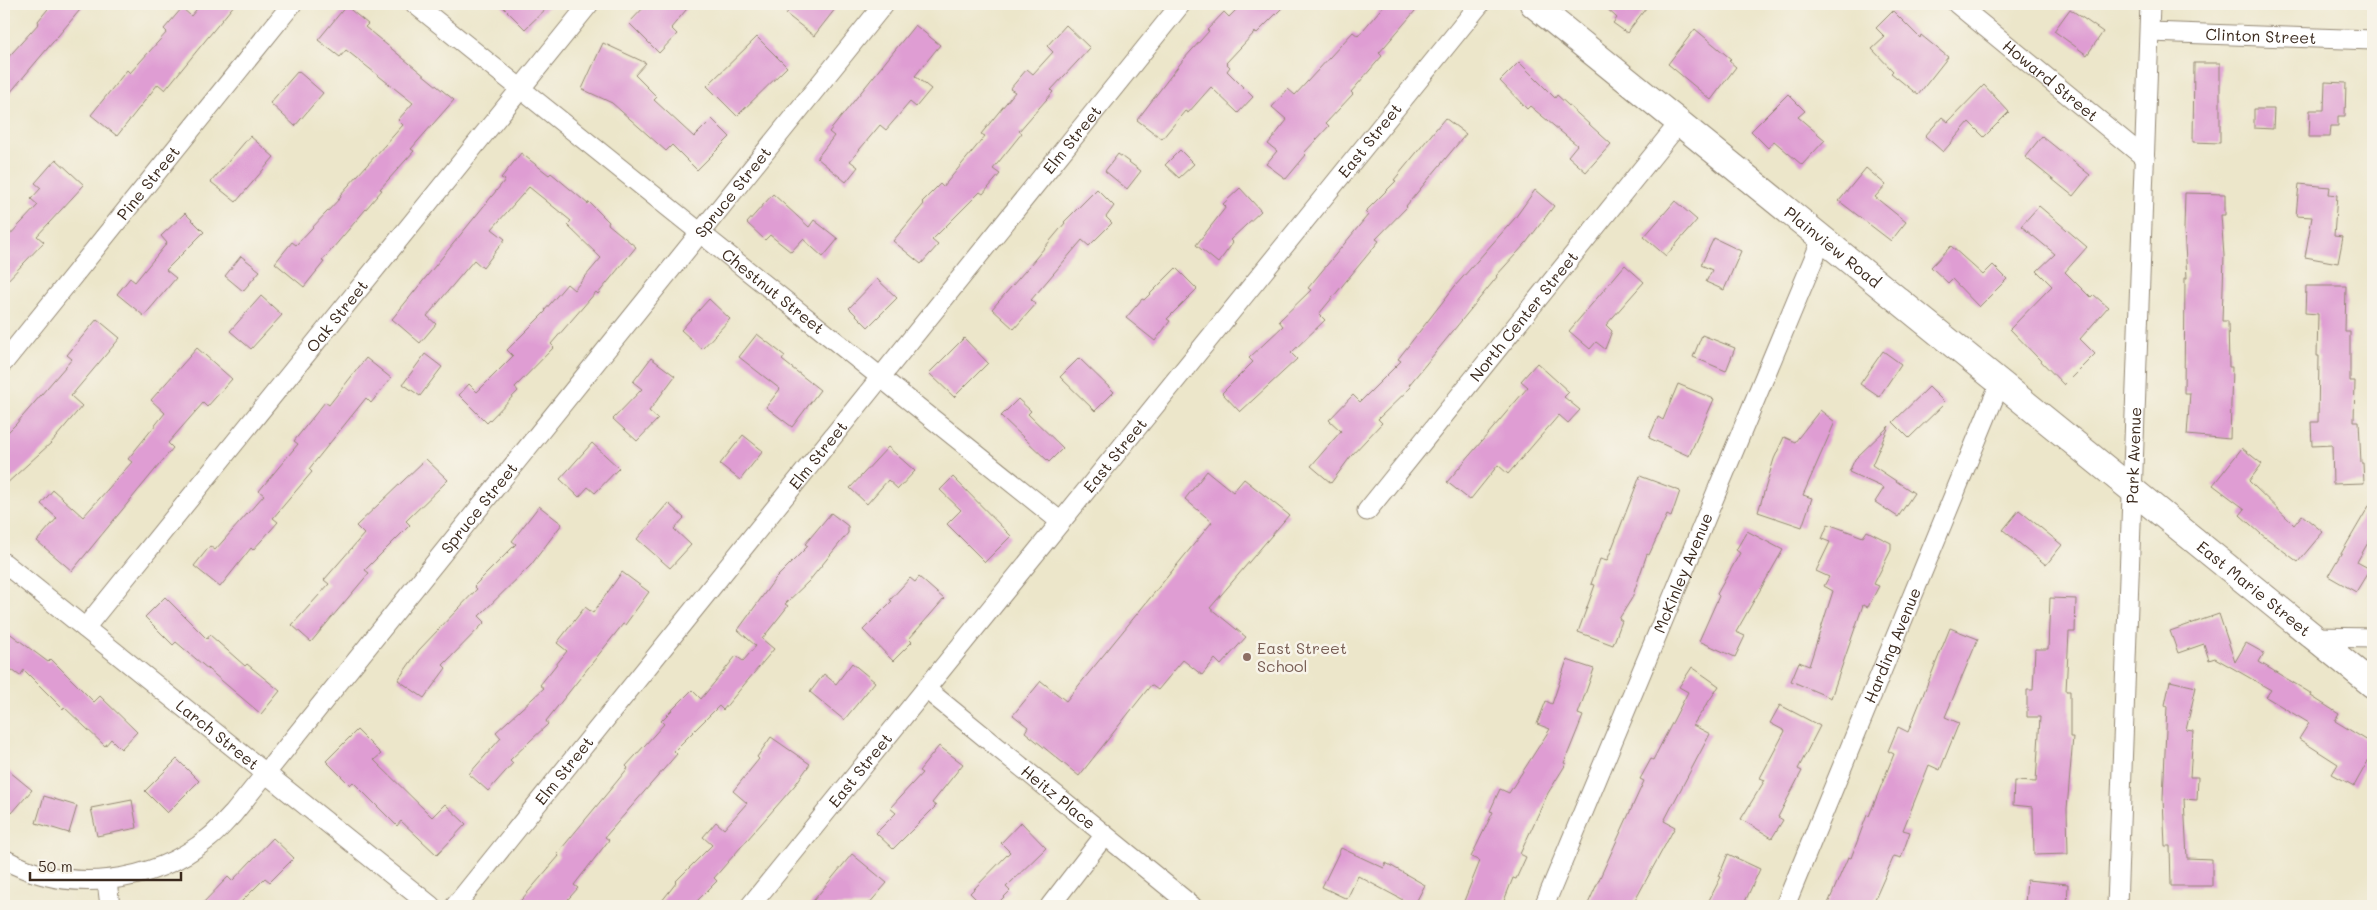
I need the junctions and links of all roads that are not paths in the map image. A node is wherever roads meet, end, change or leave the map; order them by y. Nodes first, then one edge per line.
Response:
1 (292, 4) edge
2 (415, 4) edge
3 (589, 4) edge
4 (884, 4) edge
5 (1182, 4) edge
6 (1480, 4) edge
7 (1533, 4) edge
8 (1957, 4) edge
9 (2150, 4) edge
10 (2150, 32) junction
11 (2373, 40) edge
12 (521, 88) junction
13 (1680, 122) junction
14 (2145, 158) junction
15 (700, 233) junction
16 (1822, 239) junction
17 (4, 362) edge
18 (881, 378) junction
19 (2000, 383) junction
20 (2133, 491) junction
21 (1367, 511) dead end
22 (1061, 522) junction
23 (4, 563) edge
24 (85, 628) junction
25 (2314, 637) junction
26 (2373, 638) edge
27 (2373, 685) edge
28 (926, 689) junction
29 (265, 773) junction
30 (1104, 836) junction
31 (4, 859) edge
32 (108, 881) junction
33 (110, 906) edge
34 (431, 906) edge
35 (455, 906) edge
36 (750, 906) edge
37 (1050, 906) edge
38 (1192, 906) edge
39 (1544, 906) edge
40 (1785, 906) edge
41 (2117, 906) edge

1 - 17 street, Pine Street
2 - 12 street, Chestnut Street
3 - 12 street, Oak Street
4 - 15 street, Spruce Street
5 - 18 street, Elm Street
6 - 22 street, East Street
7 - 13 main road, Plainview Road
8 - 14 street, Howard Street
9 - 10 street, Park Avenue
10 - 11 street, Clinton Street
10 - 14 street, Park Avenue
12 - 15 street, Chestnut Street
12 - 24 street, Oak Street
13 - 16 main road, Plainview Road
13 - 21 street, North Center Street
14 - 20 street, Park Avenue
15 - 18 street, Chestnut Street
15 - 29 street, Spruce Street
16 - 19 main road, Plainview Road
16 - 39 street, McKinley Avenue
18 - 22 street, Chestnut Street
18 - 35 street, Elm Street
19 - 20 main road, Plainview Road
19 - 40 street, Harding Avenue
20 - 25 main road, East Marie Street
20 - 41 street, Park Avenue
22 - 28 street, East Street
23 - 24 street, Larch Street
24 - 29 street, Larch Street
25 - 26 street
25 - 27 main road, East Marie Street
28 - 30 street, Heitz Place
28 - 36 street, East Street
29 - 32 street, Spruce Street
29 - 34 street, Larch Street
30 - 37 street
30 - 38 street, Heitz Place
31 - 32 street, Spruce Street
32 - 33 street

